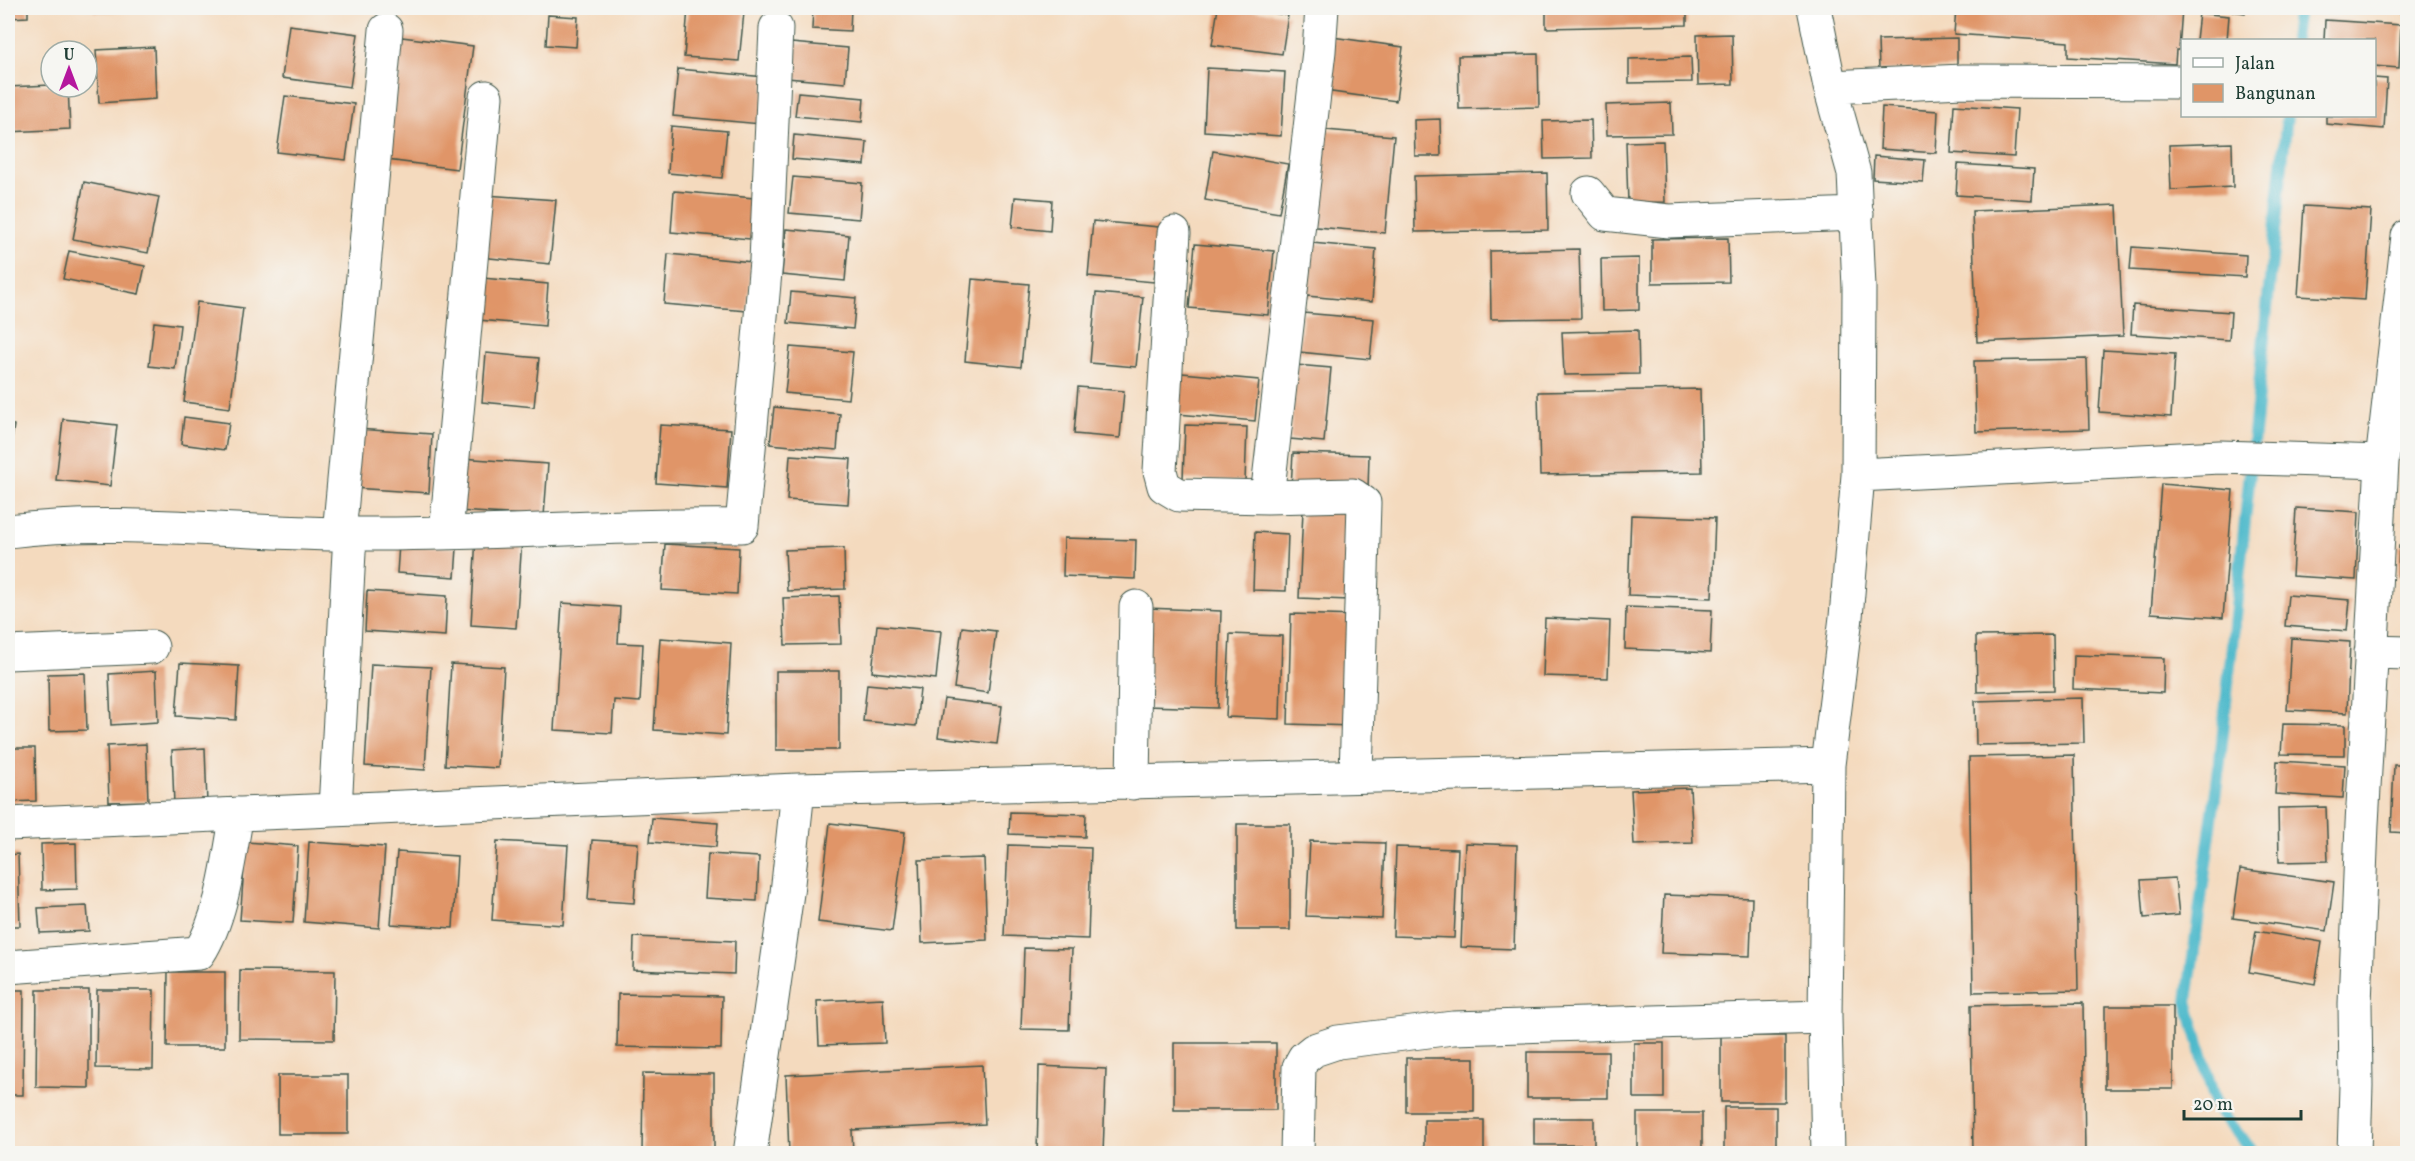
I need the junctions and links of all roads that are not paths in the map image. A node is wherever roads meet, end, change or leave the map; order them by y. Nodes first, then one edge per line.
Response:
1 (1322, 8) edge
2 (1814, 8) edge
3 (776, 28) dead end
4 (386, 30) dead end
5 (2181, 82) edge
6 (1830, 87) junction
7 (486, 97) dead end
8 (1588, 193) dead end
9 (1857, 214) junction
10 (1174, 233) dead end
11 (2408, 236) edge
12 (2402, 328) edge
13 (2382, 462) junction
14 (1858, 475) junction
15 (1267, 497) junction
16 (8, 531) edge
17 (446, 533) junction
18 (344, 534) junction
19 (1136, 607) dead end
20 (152, 647) dead end
21 (2371, 652) junction
22 (8, 653) edge
23 (2408, 653) edge
24 (1828, 765) junction
25 (1356, 775) junction
26 (1133, 783) junction
27 (798, 790) junction
28 (335, 808) junction
29 (237, 814) junction
30 (8, 824) edge
31 (8, 967) edge
32 (1825, 1017) junction
33 (750, 1154) edge
34 (1297, 1154) edge
35 (1828, 1154) edge
36 (2354, 1154) edge

1 - 15 street
2 - 6 street
3 - 17 street
4 - 18 street
5 - 6 street
6 - 9 street
7 - 17 street
8 - 9 street
9 - 14 street
10 - 15 street
11 - 12 street
12 - 13 street
13 - 14 street
13 - 21 street
14 - 24 street
15 - 25 street
16 - 18 street
17 - 18 street
18 - 28 street
19 - 26 street
20 - 22 street
21 - 23 street
21 - 36 street
24 - 25 street
24 - 32 street
25 - 26 street
26 - 27 street
27 - 28 street
27 - 33 street
28 - 29 street
29 - 30 street
29 - 31 street
32 - 34 street
32 - 35 street

